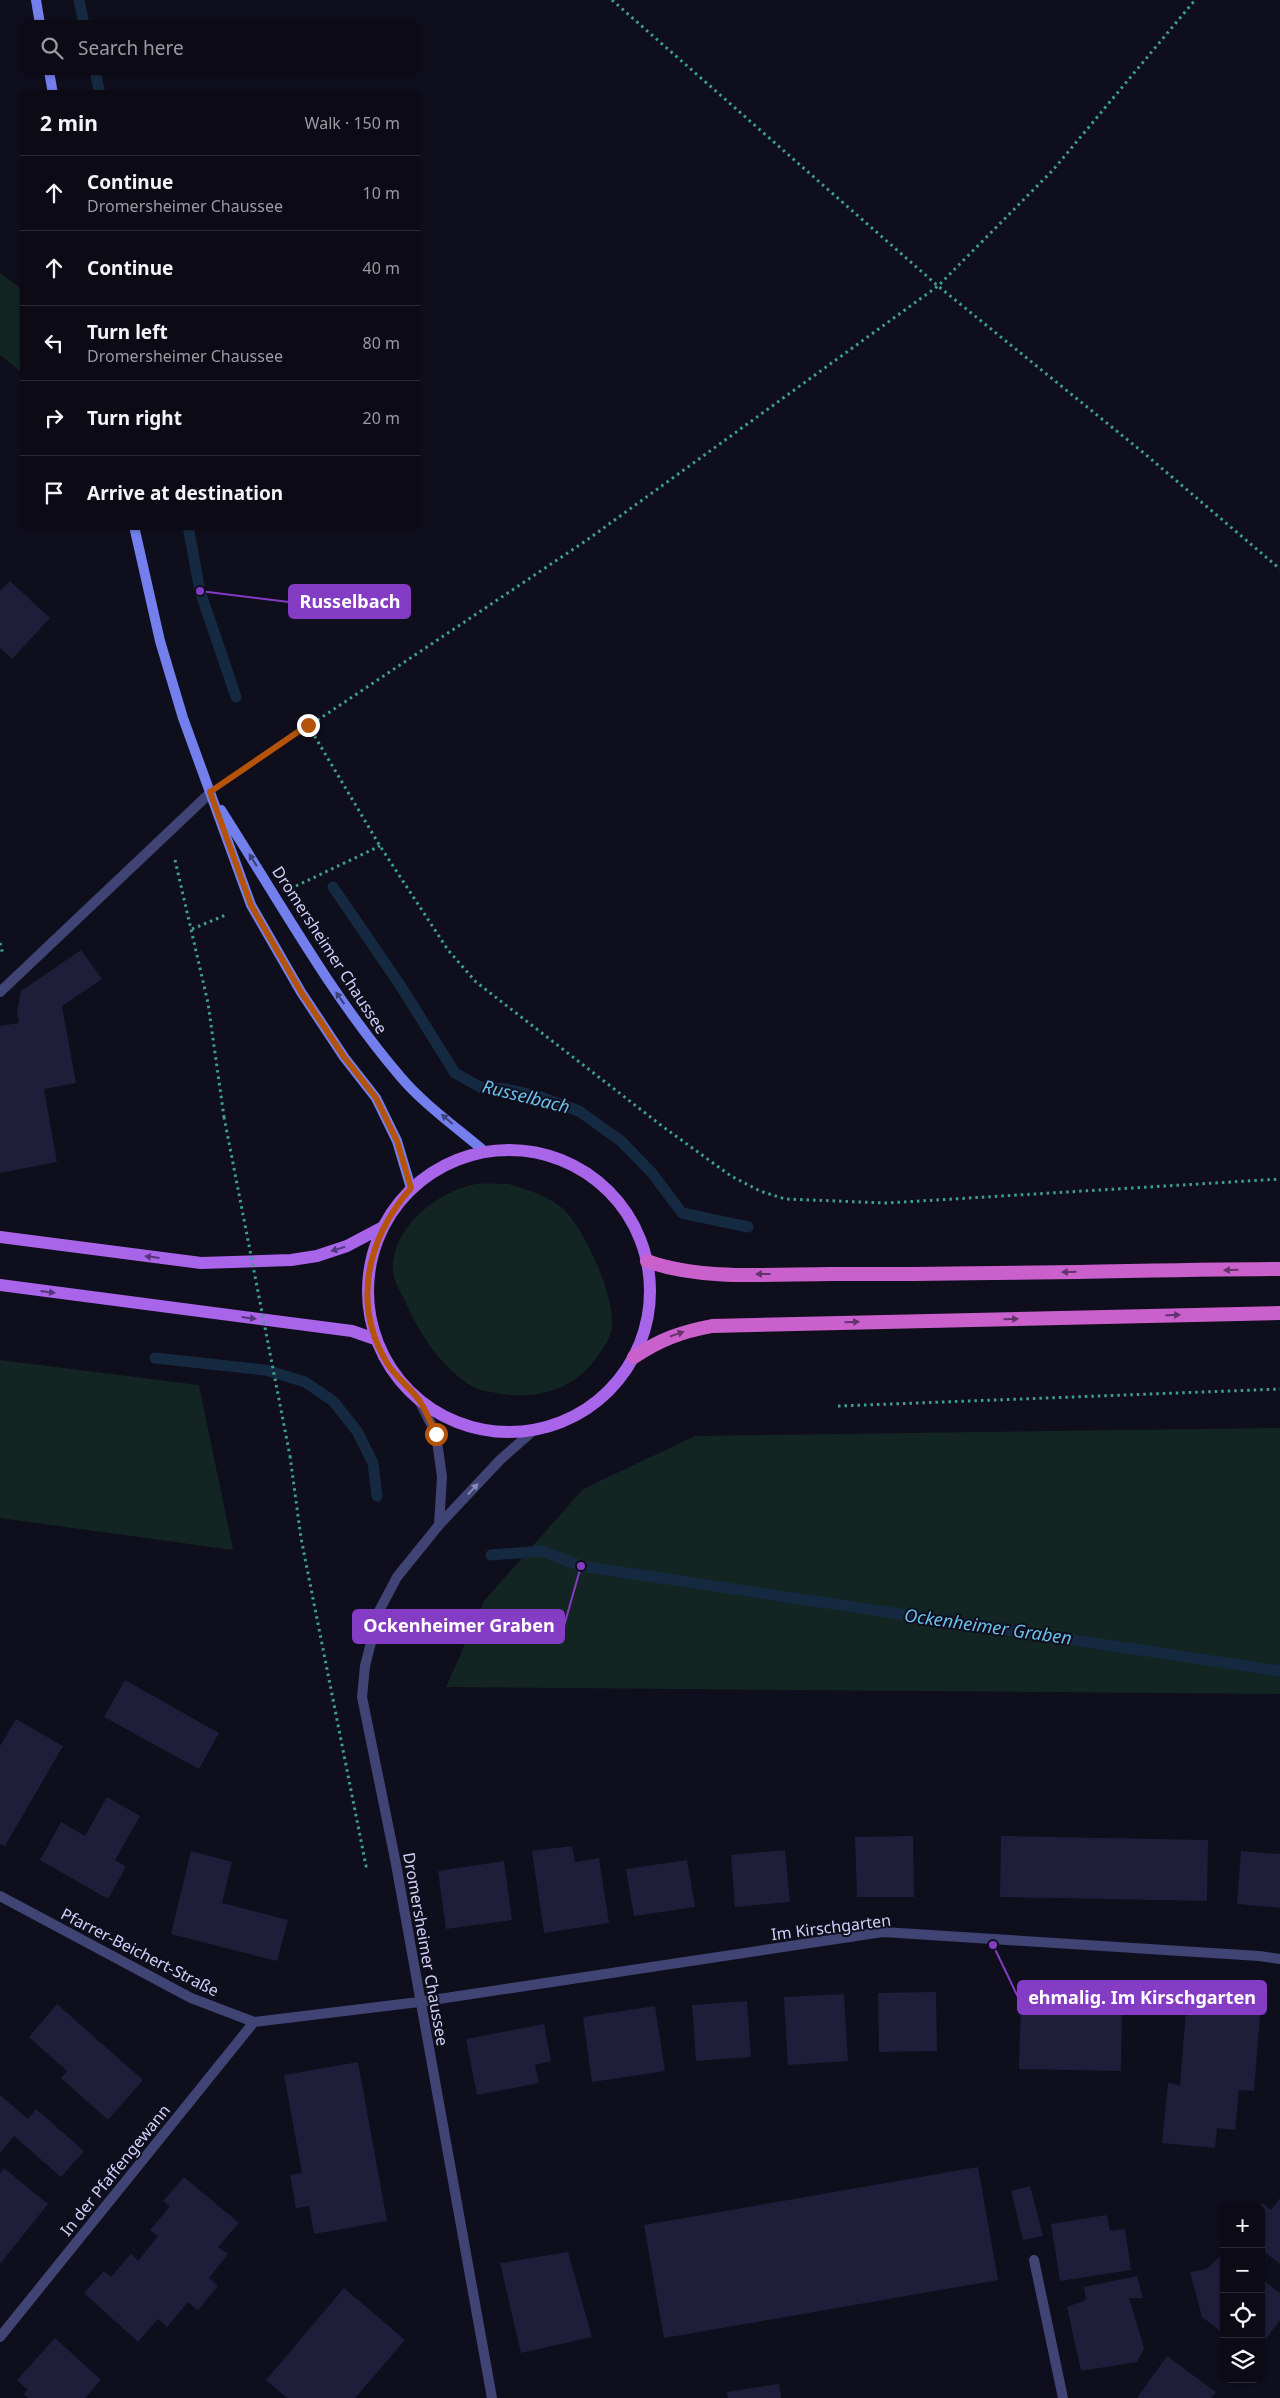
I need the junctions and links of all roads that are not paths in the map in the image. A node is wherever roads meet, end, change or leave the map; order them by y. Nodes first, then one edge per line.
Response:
1 (36, 0) edge
2 (39, 20) edge
3 (50, 75) edge
4 (52, 90) edge
5 (135, 530) edge
6 (210, 792) junction
7 (0, 992) edge
8 (484, 1151) junction
9 (411, 1188) junction
10 (382, 1228) junction
11 (0, 1238) edge
12 (647, 1261) junction
13 (1280, 1269) edge
14 (0, 1285) edge
15 (1280, 1313) edge
16 (375, 1339) junction
17 (634, 1357) junction
18 (420, 1402) junction
19 (534, 1430) junction
20 (439, 1524) junction
21 (0, 1896) edge
22 (1280, 1959) edge
23 (419, 2002) junction
24 (254, 2022) junction
25 (1034, 2260) dead end
26 (0, 2337) edge
27 (492, 2398) edge
28 (1063, 2398) edge

1 - 2 main road
3 - 4 main road
5 - 6 main road, Dromersheimer Chaussee
6 - 7 street
8 -> 6 main road, Dromersheimer Chaussee
6 - 9 main road, Dromersheimer Chaussee
8 - 9 main road
8 - 12 main road
9 - 10 main road
10 -> 11 main road
10 - 16 main road
13 -> 12 highway
12 - 17 main road
14 -> 16 main road
17 -> 15 highway
16 - 18 main road
17 - 19 main road
18 - 19 main road
18 - 20 street
20 -> 19 street, Dromersheimer Chaussee
20 - 23 street, Dromersheimer Chaussee
21 - 24 street, Pfarrer-Beichert-Straße
22 - 23 street, Im Kirschgarten
23 - 24 street, Pfarrer-Beichert-Straße
23 - 27 street, Dromersheimer Chaussee
24 - 26 street, In der Pfaffengewann
25 - 28 street

